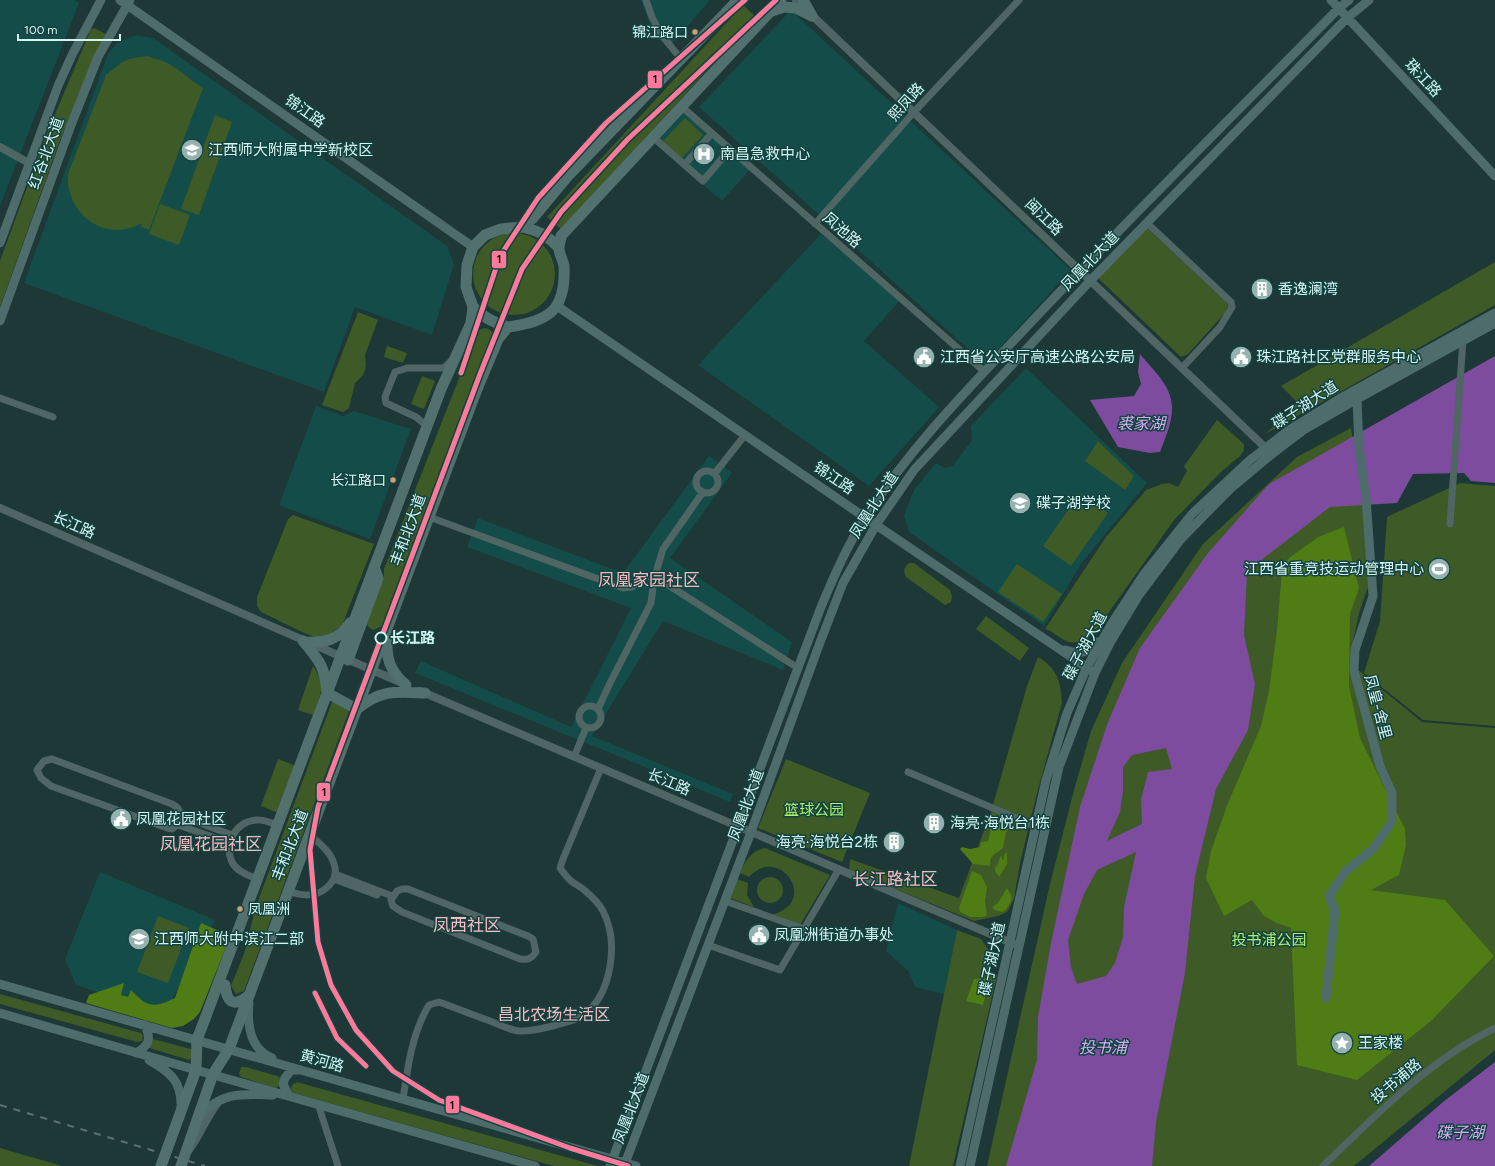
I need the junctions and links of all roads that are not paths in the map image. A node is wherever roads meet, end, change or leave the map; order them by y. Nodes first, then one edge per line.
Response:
1 (100, 0) edge
2 (646, 0) edge
3 (738, 0) edge
4 (781, 0) edge
5 (796, 0) edge
6 (803, 0) edge
7 (1019, 0) edge
8 (1331, 0) edge
9 (1349, 0) edge
10 (1368, 0) edge
11 (126, 2) edge
12 (1339, 8) junction
13 (770, 12) junction
14 (812, 16) junction
15 (1347, 18) junction
16 (681, 59) junction
17 (682, 107) junction
18 (914, 112) junction
19 (712, 133) junction
20 (653, 137) junction
21 (0, 147) edge
22 (730, 149) junction
23 (29, 163) junction
24 (684, 164) junction
25 (1495, 176) edge
26 (1147, 223) junction
27 (815, 224) junction
28 (522, 227) junction
29 (0, 242) edge
30 (473, 247) junction
31 (558, 248) junction
32 (1080, 271) junction
33 (1090, 281) junction
34 (557, 306) junction
35 (473, 307) junction
36 (1495, 313) edge
37 (0, 321) edge
38 (1495, 323) edge
39 (508, 326) junction
40 (1464, 340) junction
41 (456, 357) junction
42 (1182, 368) junction
43 (985, 372) junction
44 (0, 398) edge
45 (1357, 398) junction
46 (53, 417) dead end
47 (427, 426) junction
48 (745, 435) junction
49 (1269, 451) junction
50 (715, 473) junction
51 (703, 492) junction
52 (0, 508) edge
53 (429, 518) junction
54 (865, 518) junction
55 (1450, 524) dead end
56 (876, 525) junction
57 (374, 567) junction
58 (654, 579) junction
59 (357, 612) junction
60 (1112, 623) junction
61 (388, 629) junction
62 (304, 642) junction
63 (1055, 646) junction
64 (344, 659) junction
65 (1087, 667) junction
66 (798, 668) junction
67 (372, 670) junction
68 (1095, 673) junction
69 (406, 685) junction
70 (327, 693) junction
71 (425, 693) junction
72 (357, 709) junction
73 (598, 709) junction
74 (586, 728) junction
75 (574, 757) junction
76 (601, 768) junction
77 (908, 772) dead end
78 (181, 816) junction
79 (178, 825) junction
80 (278, 825) junction
81 (1035, 826) junction
82 (738, 827) junction
83 (751, 832) junction
84 (232, 835) junction
85 (310, 835) junction
86 (230, 843) junction
87 (839, 869) junction
88 (335, 876) junction
89 (258, 879) junction
90 (288, 892) junction
91 (392, 898) junction
92 (725, 901) junction
93 (247, 906) junction
94 (804, 929) junction
95 (1015, 944) junction
96 (708, 945) junction
97 (0, 984) edge
98 (225, 985) junction
99 (250, 994) junction
100 (1326, 998) dead end
101 (0, 1013) edge
102 (145, 1025) junction
103 (1495, 1028) edge
104 (201, 1040) junction
105 (229, 1049) junction
106 (136, 1052) junction
107 (196, 1070) junction
108 (300, 1070) junction
109 (213, 1074) junction
110 (289, 1096) junction
111 (403, 1099) junction
112 (219, 1100) junction
113 (318, 1104) junction
114 (181, 1110) junction
115 (198, 1118) junction
116 (611, 1163) edge
117 (625, 1164) edge
118 (161, 1166) edge
119 (183, 1166) edge
120 (338, 1166) edge
121 (535, 1166) edge
122 (636, 1166) edge
123 (960, 1166) edge
124 (970, 1166) edge
125 (1323, 1166) edge

1 - 23 main road, 红谷北大道
2 - 16 street
3 - 16 highway
4 - 13 highway
5 - 14 street, 闽江路
6 - 14 highway
7 - 18 street, 熙凤路
8 - 12 main road, 珠江路
9 - 12 main road, 凤凰北大道
10 - 15 main road, 凤凰北大道
11 - 30 main road, 锦江路
11 - 37 main road, 红谷北大道
12 - 15 main road, 珠江路
12 - 32 main road, 凤凰北大道
13 - 14 highway
13 - 17 highway
14 - 18 street, 闽江路
15 - 25 main road, 珠江路
15 - 26 main road, 凤凰北大道
16 - 28 highway
17 - 19 street, 凤池路
17 - 20 highway
18 - 27 street, 熙凤路
18 - 32 street, 闽江路
19 - 22 street, 凤池路
19 - 24 street
20 - 24 street
20 - 31 highway
21 - 23 street
22 - 24 street
22 - 27 street, 凤池路
23 - 29 main road, 红谷北大道
26 - 33 main road, 凤凰北大道
26 - 42 street
27 - 43 street, 凤池路
28 - 30 highway
28 - 31 highway
30 - 35 highway, 丰和北大道
31 - 34 highway
32 - 33 street, 闽江路
32 - 43 main road, 凤凰北大道
33 - 42 street, 闽江路
33 - 56 main road, 凤凰北大道
34 - 39 highway
34 - 48 main road, 锦江路
35 - 39 highway
35 - 41 highway, 丰和北大道
36 - 49 main road, 碟子湖大道
38 - 40 main road, 碟子湖大道
39 - 53 highway, 丰和北大道
40 - 45 main road, 碟子湖大道
40 - 55 street
41 - 47 highway, 丰和北大道
41 - 47 street
42 - 49 street, 闽江路
43 - 54 main road, 凤凰北大道
44 - 46 street
45 - 49 main road, 碟子湖大道
45 - 100 main road, 凤皇-舍里
47 - 57 highway, 丰和北大道
48 - 50 street
48 - 54 main road, 锦江路
49 - 60 main road, 碟子湖大道
49 - 68 main road, 碟子湖大道
50 - 51 street
50 - 51 street
51 - 58 street
52 - 62 street, 长江路
53 - 58 street
53 - 61 highway, 丰和北大道
54 - 56 main road, 锦江路
54 - 66 main road, 凤凰北大道
56 - 63 main road, 锦江路
56 - 83 main road, 凤凰北大道
57 - 59 highway, 丰和北大道
57 - 64 highway
58 - 66 street
58 - 73 street
59 - 62 highway
59 - 64 highway, 丰和北大道
60 - 63 main road
60 - 65 main road, 碟子湖大道
61 - 67 highway, 丰和北大道
61 - 69 highway
62 - 64 street, 长江路
62 - 70 highway
63 - 65 main road, 锦江路
64 - 67 street, 长江路
64 - 70 highway, 丰和北大道
65 - 68 main road, 锦江路
65 - 81 main road, 碟子湖大道
66 - 82 main road, 凤凰北大道
67 - 69 street, 长江路
67 - 72 highway, 丰和北大道
68 - 95 main road, 碟子湖大道
69 - 71 street, 长江路
70 - 72 highway
70 - 80 highway, 丰和北大道
71 - 72 highway
71 - 75 street, 长江路
72 - 85 highway, 丰和北大道
73 - 74 street
73 - 74 street
74 - 75 street
75 - 76 street, 长江路
76 - 82 street, 长江路
76 - 111 street
77 - 81 street
78 - 79 street
78 - 79 street
78 - 84 street
79 - 86 street
80 - 84 street
80 - 89 highway, 丰和北大道
81 - 95 main road, 碟子湖大道
82 - 83 street, 长江路
82 - 116 main road, 凤凰北大道
83 - 87 street, 长江路
83 - 92 main road, 凤凰北大道
84 - 86 street
85 - 88 street
85 - 90 highway, 丰和北大道
86 - 89 street
87 - 94 street
87 - 95 street, 长江路
88 - 90 street
88 - 91 street
89 - 93 highway, 丰和北大道
90 - 99 highway, 丰和北大道
91 - 91 street
92 - 94 street
92 - 96 main road, 凤凰北大道
93 - 98 highway
93 - 104 highway, 丰和北大道
94 - 96 street
95 - 123 main road, 碟子湖大道
95 - 124 main road, 碟子湖大道
96 - 117 main road, 凤凰北大道
97 - 102 main road, 黄河路
98 - 99 highway
98 - 104 highway
99 - 105 highway, 丰和北大道
99 - 108 main road
101 - 106 main road
102 - 104 main road, 黄河路
102 - 106 main road
103 - 125 street, 投书浦路
104 - 105 main road, 黄河路
104 - 107 highway, 丰和北大道
105 - 108 main road, 黄河路
105 - 109 highway, 丰和北大道
106 - 107 main road
106 - 114 main road
107 - 109 main road
107 - 114 highway, 丰和北大道
108 - 110 main road
108 - 111 main road, 黄河路
109 - 110 main road
109 - 115 highway, 丰和北大道
110 - 112 main road
110 - 113 main road
111 - 116 main road, 黄河路
112 - 115 main road
112 - 119 street
113 - 120 street
113 - 121 main road
114 - 118 highway, 丰和北大道
115 - 119 highway, 丰和北大道
116 - 117 main road, 黄河路
117 - 122 main road, 黄河路

